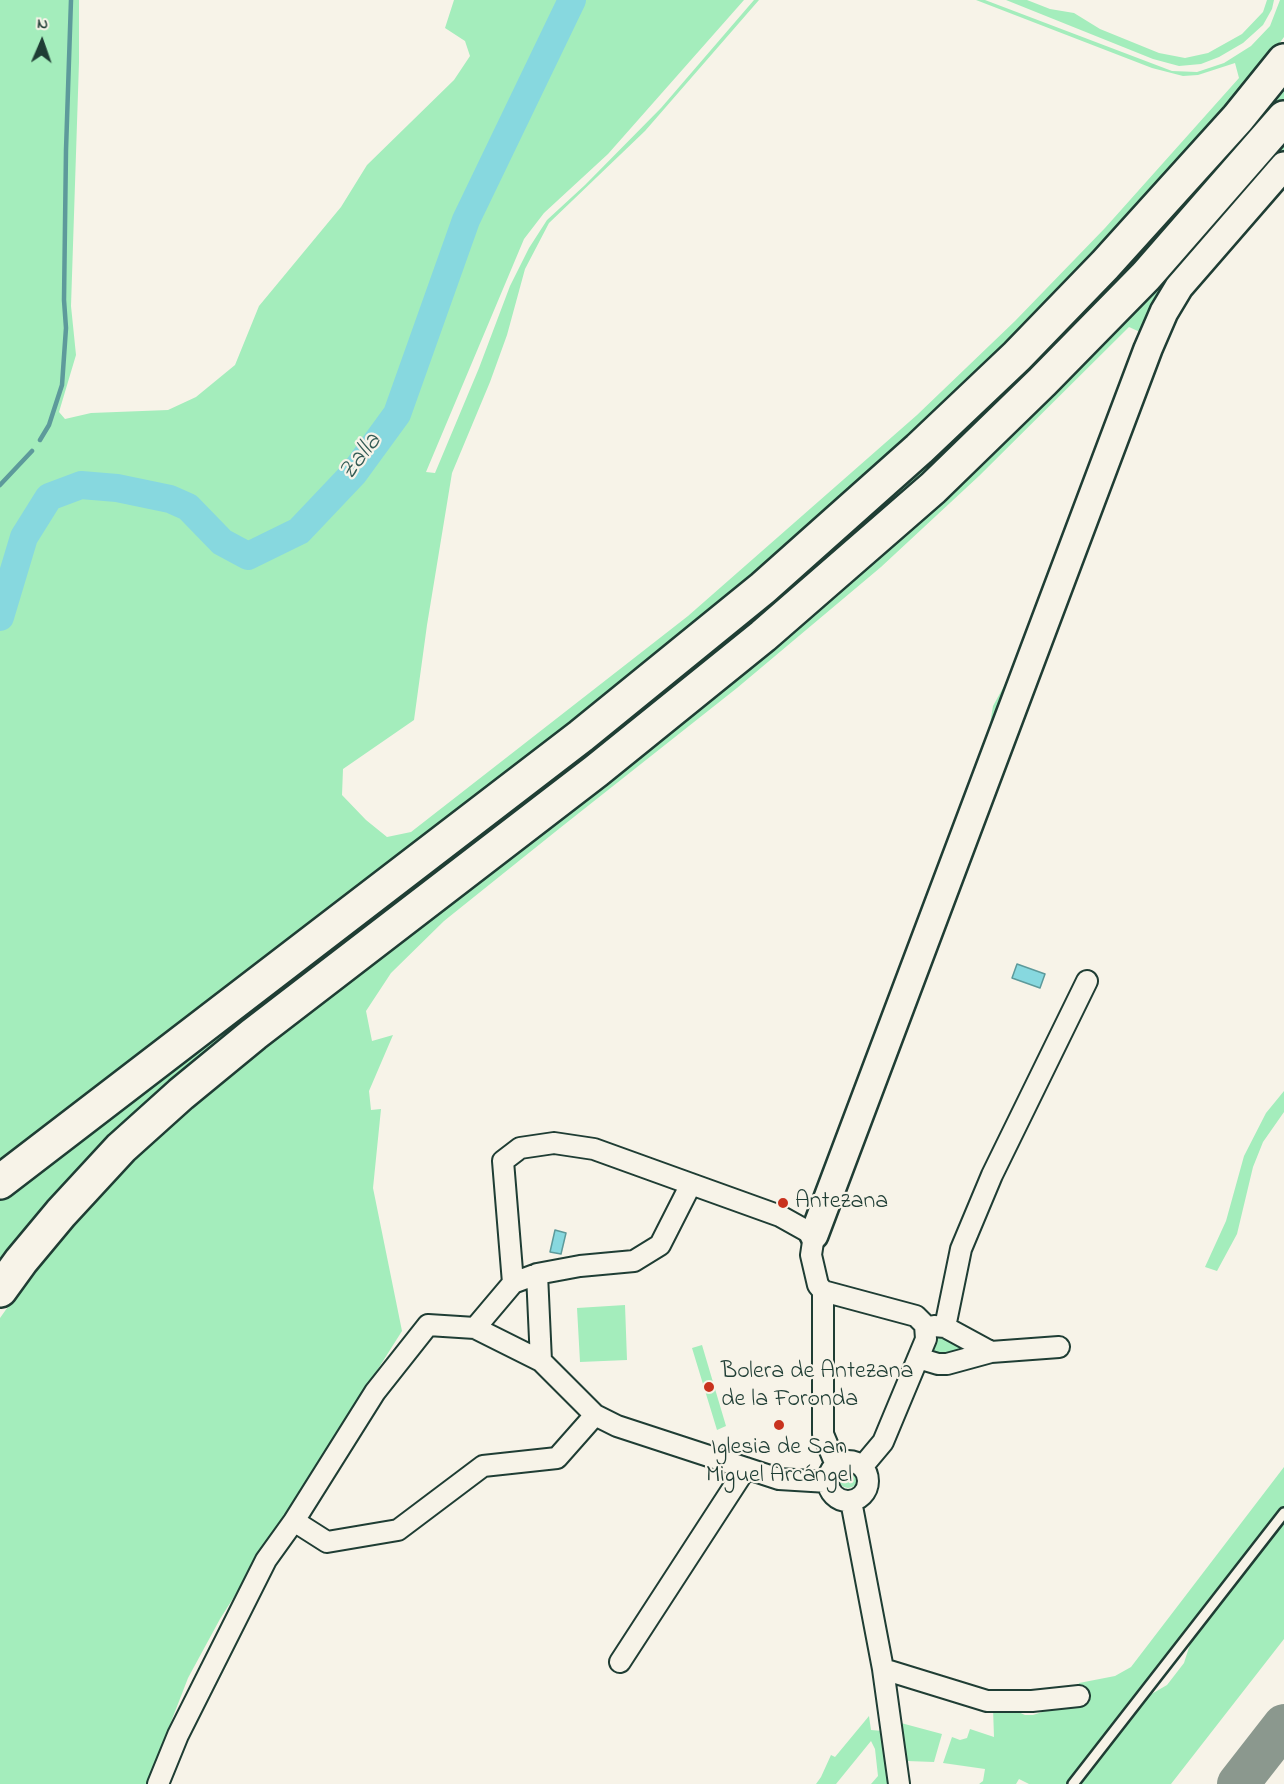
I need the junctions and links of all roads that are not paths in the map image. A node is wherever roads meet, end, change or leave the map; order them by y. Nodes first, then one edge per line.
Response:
1 (1284, 61) edge
2 (1284, 118) edge
3 (1284, 166) edge
4 (1087, 981) dead end
5 (0, 1182) edge
6 (691, 1184) junction
7 (814, 1235) junction
8 (537, 1274) junction
9 (513, 1283) junction
10 (0, 1290) edge
11 (823, 1291) junction
12 (925, 1325) junction
13 (945, 1327) junction
14 (475, 1328) junction
15 (1059, 1347) dead end
16 (991, 1352) junction
17 (918, 1358) junction
18 (540, 1361) junction
19 (595, 1415) junction
20 (862, 1467) junction
21 (746, 1468) junction
22 (832, 1474) junction
23 (851, 1501) junction
24 (1284, 1513) edge
25 (294, 1521) junction
26 (620, 1662) dead end
27 (883, 1669) junction
28 (1079, 1696) dead end
29 (158, 1784) edge
30 (899, 1784) edge
31 (1073, 1784) edge

1 - 5 highway
2 - 10 highway
3 - 7 street
4 - 13 street
6 - 7 street
6 - 8 street
6 - 9 street
7 - 11 street
8 - 9 street
8 - 18 street
9 - 14 street
11 - 12 street
11 - 22 street
12 - 13 street
12 - 17 street
13 - 16 street
14 - 18 street
14 - 25 street
15 - 16 street
16 - 17 street
17 - 20 street
18 - 19 street
19 - 21 street
19 - 25 street
20 - 22 street
20 - 23 street
21 - 22 street
21 - 26 street
22 - 23 street
23 - 27 street
24 - 31 lane
25 - 29 street
27 - 28 street
27 - 30 street

